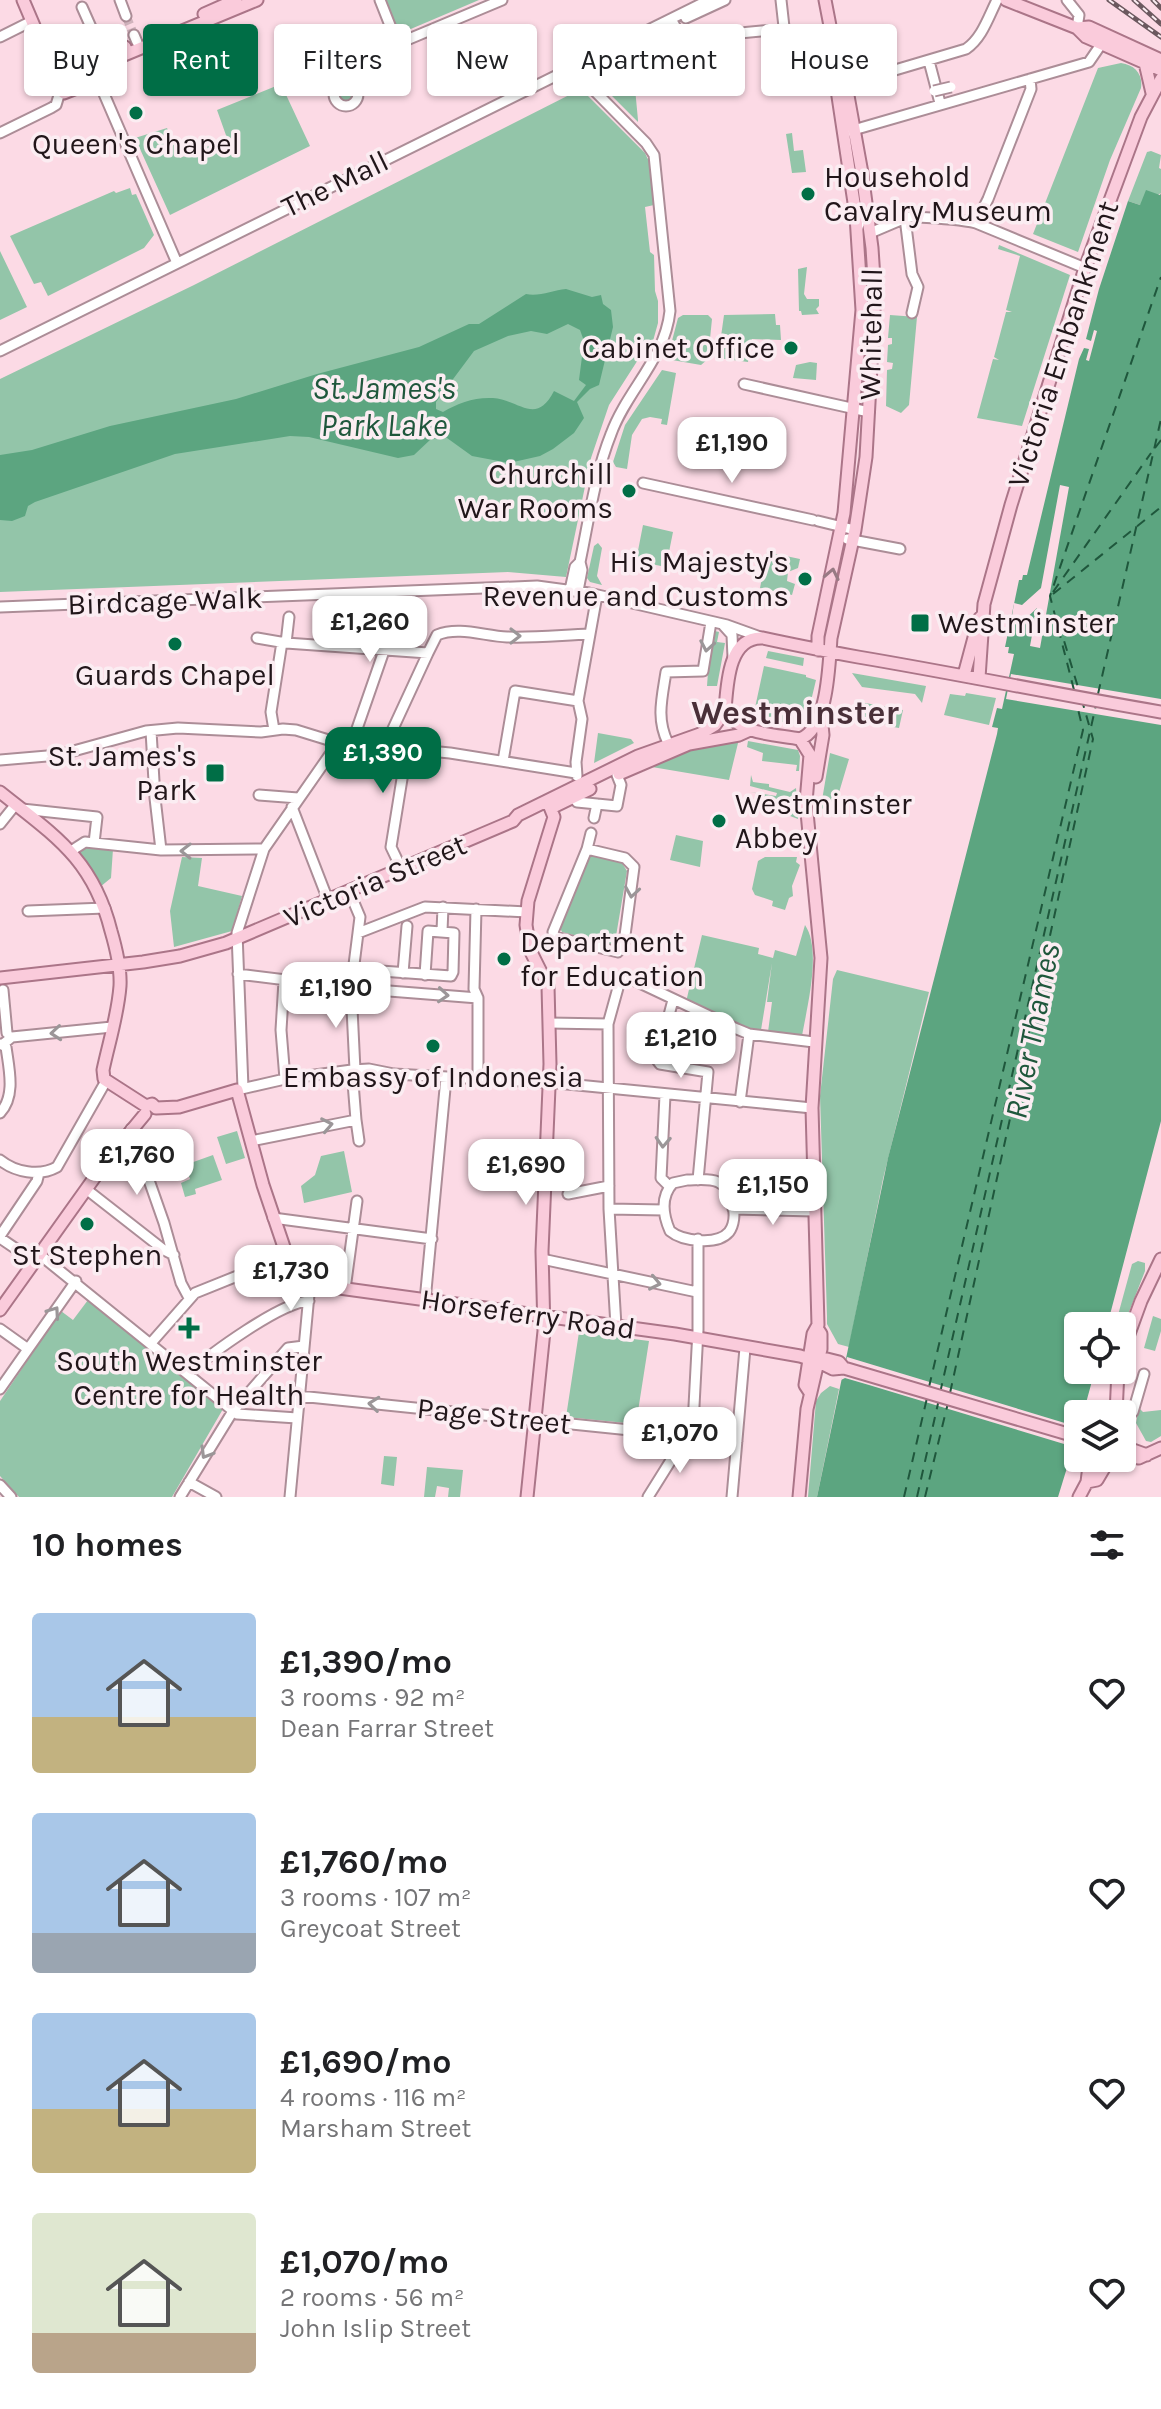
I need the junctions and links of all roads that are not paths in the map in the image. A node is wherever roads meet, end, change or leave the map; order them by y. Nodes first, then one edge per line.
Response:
1 (23, 0) edge
2 (120, 0) edge
3 (236, 0) edge
4 (257, 0) edge
5 (380, 0) edge
6 (696, 0) edge
7 (709, 0) edge
8 (725, 0) edge
9 (781, 0) edge
10 (825, 0) edge
11 (997, 0) edge
12 (1006, 0) edge
13 (1067, 0) edge
14 (500, 1) edge
15 (82, 7) dead end
16 (126, 16) tunnel mouth
17 (671, 19) junction
18 (32, 21) junction
19 (33, 24) edge
20 (90, 24) edge
21 (389, 24) edge
22 (661, 24) edge
23 (783, 24) edge
24 (830, 24) edge
25 (1077, 28) junction
26 (761, 31) edge
27 (0, 37) edge
28 (411, 37) edge
29 (1106, 39) junction
30 (127, 45) edge
31 (127, 54) edge
32 (1161, 60) edge
33 (929, 61) junction
34 (1145, 63) junction
35 (897, 70) edge
36 (1161, 70) edge
37 (553, 76) edge
38 (1030, 79) junction
39 (1161, 79) edge
40 (951, 87) dead end
41 (934, 91) dead end
42 (1152, 93) junction
43 (57, 96) edge
44 (105, 96) edge
45 (600, 96) edge
46 (844, 96) edge
47 (940, 103) junction
48 (850, 131) junction
49 (0, 133) edge
50 (904, 218) junction
51 (868, 219) junction
52 (976, 223) junction
53 (857, 232) junction
54 (870, 233) junction
55 (177, 263) junction
56 (1085, 268) junction
57 (912, 313) dead end
58 (868, 316) junction
59 (0, 351) edge
60 (744, 384) dead end
61 (855, 408) junction
62 (869, 412) junction
63 (643, 483) dead end
64 (841, 533) junction
65 (854, 535) junction
66 (900, 549) dead end
67 (574, 590) junction
68 (597, 595) junction
69 (0, 607) edge
70 (983, 615) junction
71 (289, 617) dead end
72 (716, 623) junction
73 (590, 634) junction
74 (818, 636) junction
75 (257, 638) dead end
76 (763, 638) junction
77 (284, 643) junction
78 (787, 643) junction
79 (385, 648) junction
80 (428, 653) junction
81 (828, 653) junction
82 (733, 659) junction
83 (964, 675) junction
84 (979, 678) junction
85 (578, 701) junction
86 (725, 711) junction
87 (1161, 712) edge
88 (821, 714) junction
89 (274, 730) junction
90 (750, 730) junction
91 (151, 731) junction
92 (800, 739) junction
93 (335, 742) junction
94 (352, 743) junction
95 (668, 743) junction
96 (385, 746) junction
97 (407, 748) junction
98 (0, 760) edge
99 (503, 761) junction
100 (576, 773) junction
101 (617, 775) junction
102 (0, 792) edge
103 (580, 792) junction
104 (259, 795) dead end
105 (295, 802) junction
106 (597, 804) junction
107 (549, 805) junction
108 (19, 807) junction
109 (809, 811) junction
110 (594, 818) dead end
111 (0, 824) edge
112 (591, 833) dead end
113 (94, 843) junction
114 (264, 849) junction
115 (587, 849) junction
116 (161, 850) junction
117 (71, 851) junction
118 (402, 870) junction
119 (349, 891) junction
120 (328, 900) junction
121 (443, 907) junction
122 (105, 908) junction
123 (476, 909) junction
124 (28, 911) dead end
125 (527, 912) junction
126 (407, 926) dead end
127 (442, 931) junction
128 (358, 933) junction
129 (237, 940) junction
130 (118, 964) junction
131 (353, 969) junction
132 (403, 973) junction
133 (238, 974) junction
134 (425, 975) junction
135 (284, 981) junction
136 (2, 984) edge
137 (351, 988) junction
138 (478, 998) junction
139 (673, 1000) junction
140 (549, 1023) junction
141 (608, 1024) junction
142 (112, 1027) junction
143 (7, 1033) dead end
144 (749, 1034) junction
145 (814, 1042) junction
146 (3, 1045) edge
147 (353, 1070) junction
148 (708, 1072) junction
149 (719, 1073) dead end
150 (446, 1078) junction
151 (285, 1079) junction
152 (478, 1080) junction
153 (106, 1081) junction
154 (548, 1083) junction
155 (609, 1088) junction
156 (240, 1089) junction
157 (665, 1095) junction
158 (705, 1099) junction
159 (740, 1102) junction
160 (812, 1108) junction
161 (150, 1111) junction
162 (0, 1113) edge
163 (356, 1120) junction
164 (131, 1129) junction
165 (251, 1141) junction
166 (359, 1141) dead end
167 (0, 1160) edge
168 (39, 1173) junction
169 (698, 1180) junction
170 (609, 1186) junction
171 (669, 1186) junction
172 (86, 1189) junction
173 (568, 1194) dead end
174 (357, 1201) dead end
175 (609, 1209) junction
176 (733, 1209) junction
177 (664, 1210) junction
178 (814, 1211) junction
179 (273, 1218) junction
180 (353, 1228) junction
181 (0, 1237) edge
182 (432, 1239) junction
183 (698, 1239) junction
184 (174, 1255) junction
185 (287, 1256) junction
186 (37, 1257) junction
187 (542, 1259) junction
188 (1161, 1259) edge
189 (612, 1273) junction
190 (76, 1281) junction
191 (310, 1284) junction
192 (345, 1289) junction
193 (697, 1292) junction
194 (189, 1298) junction
195 (309, 1301) junction
196 (425, 1301) junction
197 (0, 1310) edge
198 (1136, 1315) edge
199 (544, 1317) junction
200 (616, 1326) junction
201 (0, 1329) edge
202 (697, 1337) junction
203 (151, 1343) junction
204 (304, 1346) junction
205 (745, 1348) junction
206 (28, 1349) junction
207 (814, 1361) junction
208 (188, 1374) junction
209 (1144, 1374) dead end
210 (0, 1389) edge
211 (299, 1396) junction
212 (1136, 1402) edge
213 (233, 1411) junction
214 (297, 1418) junction
215 (535, 1420) junction
216 (1064, 1433) edge
217 (684, 1437) junction
218 (737, 1441) junction
219 (1161, 1448) edge
220 (1136, 1451) edge
221 (1147, 1455) junction
222 (1136, 1457) edge
223 (1089, 1472) edge
224 (1094, 1472) edge
225 (1102, 1472) edge
226 (1088, 1481) junction
227 (189, 1482) junction
228 (0, 1485) edge
229 (11, 1497) edge
230 (180, 1497) edge
231 (216, 1497) edge
232 (290, 1497) edge
233 (527, 1497) edge
234 (648, 1497) edge
235 (732, 1497) edge
236 (799, 1497) edge
237 (1079, 1497) edge

1 - 18 main road
2 - 16 street
3 - 30 main road
4 - 31 main road
5 - 21 street
6 - 17 street, The Mall
7 - 17 street, The Mall
8 - 17 street, The Mall
9 - 23 street
10 - 24 main road, Whitehall
11 - 33 street
12 - 25 main road
13 - 25 street
14 - 28 street
15 - 20 street
17 - 22 street, The Mall
17 - 26 street
18 - 19 main road
18 - 27 street
25 - 29 main road
29 - 32 main road
29 - 34 main road
29 - 38 street
33 - 35 street
33 - 47 street
34 - 36 main road
34 - 42 main road
37 - 55 street, The Mall
38 - 47 street
38 - 52 street
39 - 42 main road, Victoria Embankment
40 - 41 street, bridge
42 - 56 main road, Victoria Embankment
43 - 49 street
44 - 55 street
45 - 67 street
46 - 48 main road, Whitehall
47 - 48 street
48 - 51 main road, Whitehall
48 - 53 main road, Whitehall
50 - 51 street
50 - 52 street
50 - 54 street
50 - 57 street
51 - 53 street
51 - 54 main road, Whitehall
52 - 56 street
53 - 58 main road, Whitehall
54 - 58 main road, Whitehall
55 - 59 street, The Mall
56 - 70 main road, Victoria Embankment
58 - 61 main road, Whitehall
58 - 62 main road, Whitehall
60 - 61 street
61 - 62 street
61 - 64 main road, Whitehall
62 - 65 main road, Whitehall
63 - 64 street
64 - 65 street
74 -> 64 main road, Whitehall
65 - 66 street
65 - 81 main road, Whitehall
67 - 68 street, Birdcage Walk
67 - 69 street, Birdcage Walk
68 - 72 street, Birdcage Walk
68 - 73 street
70 - 83 main road, Victoria Embankment
70 - 84 main road, Victoria Embankment
71 - 77 street
72 - 76 street, Birdcage Walk
72 - 82 street
72 -> 95 street
80 -> 73 street
73 - 85 street
74 - 78 main road
74 - 81 main road, Whitehall
75 - 77 street
76 - 78 main road
76 - 82 main road
77 - 79 street
77 - 89 street
78 - 81 main road
79 - 80 street
79 - 94 street
80 - 96 street
81 - 83 main road
81 - 88 main road
82 - 86 main road
83 - 84 main road
84 - 87 main road
85 - 99 street
85 - 100 street
86 - 90 main road
86 - 95 main road
88 - 92 main road
88 - 109 main road
89 - 91 street
89 - 93 street
90 - 92 main road
90 - 101 main road
91 - 98 street
91 - 116 street
92 - 109 main road
93 - 94 street
93 - 105 street
94 - 96 street
95 - 103 main road
96 - 97 street
97 - 99 street
97 - 118 street
99 - 100 street
100 - 103 street
101 - 103 main road
101 - 106 street
102 - 108 main road
103 - 106 street
103 - 107 main road, Victoria Street
104 - 105 street
105 - 114 street
105 - 120 street
106 - 110 street
107 - 118 main road, Victoria Street
107 - 125 main road
108 - 111 street
108 - 113 street
108 - 117 main road
109 - 145 main road
112 - 115 street
113 - 116 street
113 - 117 street
114 -> 116 street
114 - 129 street
115 -> 115 street
117 - 122 main road
118 - 119 main road, Victoria Street
119 - 120 main road, Victoria Street
119 - 128 street
120 - 129 main road, Victoria Street
121 - 123 street
121 - 127 street
121 - 128 street
122 - 124 street
122 - 130 main road
123 - 125 street
123 - 138 street
125 - 140 main road
126 - 132 street
127 - 134 street
127 - 134 street
128 - 131 street
129 - 130 main road, Victoria Street
129 - 133 street
130 - 136 main road, Victoria Street
130 - 142 main road
131 - 132 street
131 - 137 street
132 - 134 street
133 - 135 street
133 - 156 street
135 - 137 street
135 - 151 street
136 - 143 street
137 -> 138 street
137 - 147 street
138 - 152 street
139 - 141 street
139 - 144 street
139 - 148 street
140 - 141 street
140 - 154 main road
141 - 155 street
142 -> 146 street
142 - 153 main road
144 - 145 street
144 - 159 street
145 - 160 main road
146 - 162 street
147 - 150 street
147 - 151 street
147 - 163 street
148 - 149 street
148 - 158 street
150 - 152 street
150 - 182 street
151 - 156 street
152 - 154 street
153 - 161 main road
153 - 168 street
154 - 155 street
154 - 187 main road
155 - 157 street
155 - 170 street
156 - 161 main road
156 - 165 main road
157 - 158 street
157 -> 171 street
158 - 159 street
158 - 169 street
159 - 160 street
160 - 178 main road
161 - 164 main road
165 -> 163 street
163 - 166 street
164 - 172 main road
164 - 184 street
165 - 179 main road
167 - 168 street
168 - 181 street
169 - 171 street
169 - 176 street
170 - 173 street
170 - 175 street
171 - 177 street
172 - 184 street
172 - 186 main road
174 - 180 street
175 - 177 street
175 - 189 street
176 - 178 street
176 - 183 street
177 - 183 street
178 - 207 main road
179 - 180 street
179 - 185 main road
180 - 182 street
180 - 192 street
181 - 186 street
182 - 196 street
183 - 193 street
184 - 194 street
185 - 191 main road
185 - 194 street
186 - 190 street
186 - 197 main road
187 - 189 street
187 - 199 main road
188 - 198 main road
189 -> 193 street
189 - 200 street
190 - 203 street
206 -> 190 street
191 - 192 main road, Horseferry Road
191 - 195 street
192 - 196 main road, Horseferry Road
193 - 202 street
194 - 203 street
195 - 204 street
195 - 208 street
196 - 199 main road, Horseferry Road
199 - 200 main road, Horseferry Road
199 - 215 main road
200 - 202 main road, Horseferry Road
201 - 206 street
202 - 205 main road, Horseferry Road
202 - 217 street
203 - 208 street
204 - 211 street
204 - 213 street
205 - 207 main road, Horseferry Road
205 - 218 street
206 - 210 street
207 - 216 main road, Horseferry Road
207 - 236 main road
208 - 213 street
209 - 212 street
211 - 214 street
215 -> 211 street, Page Street
213 - 214 street
213 -> 227 street
214 - 232 street
215 - 217 street, Page Street
215 - 233 main road
217 - 218 street, Page Street
217 - 234 street
218 - 235 street
219 - 221 main road
220 - 221 main road
221 - 222 main road
223 - 226 main road
224 - 226 main road
225 - 226 main road
226 - 237 main road
227 - 230 street
227 - 231 street
228 - 229 street

